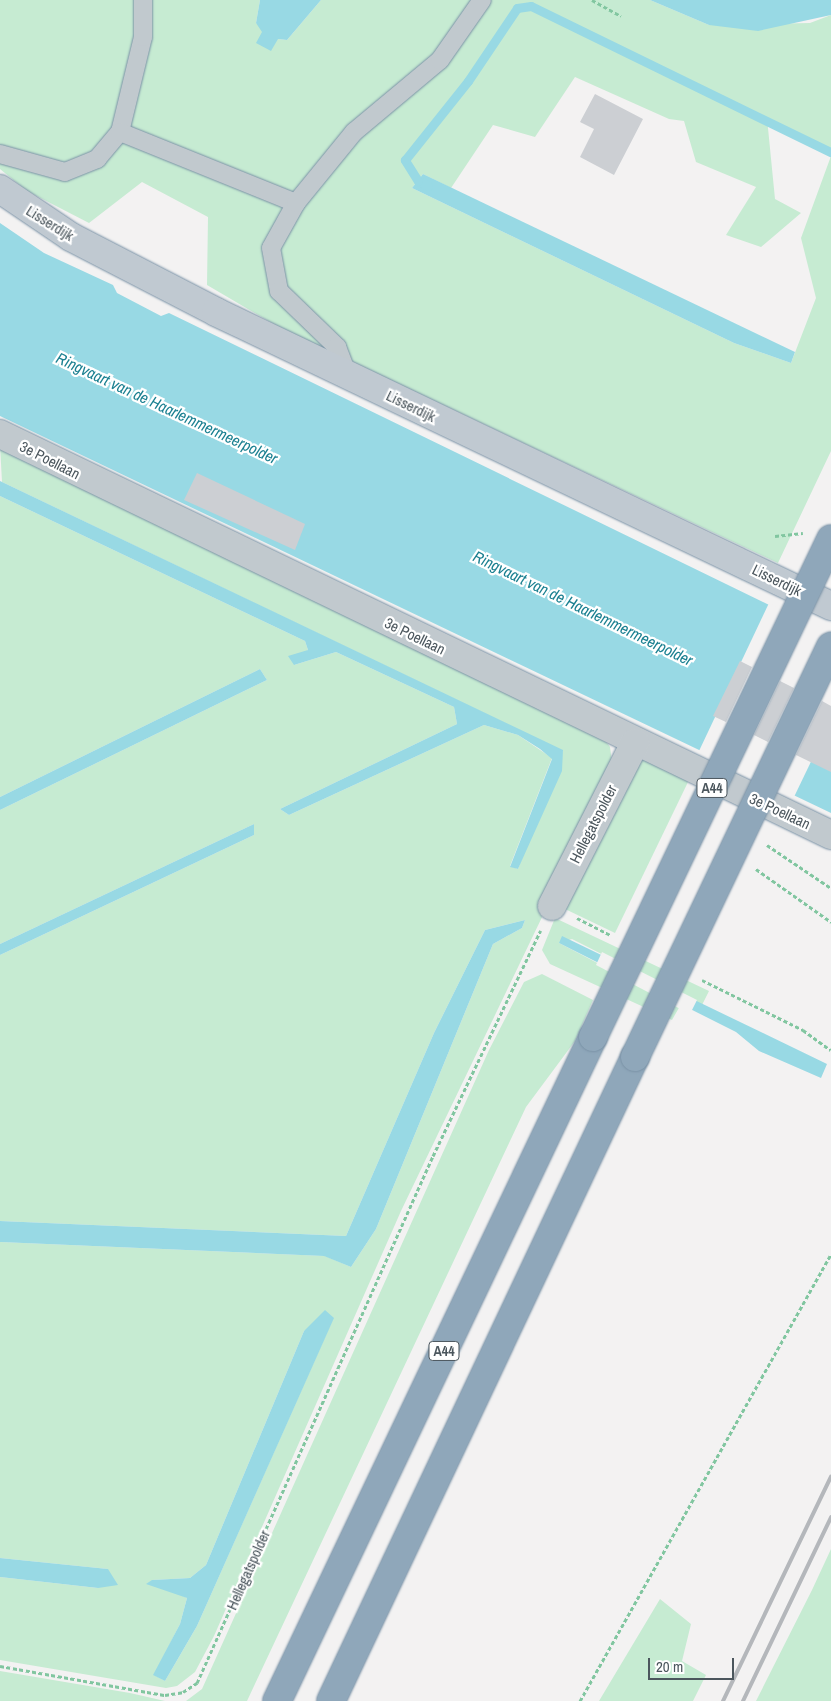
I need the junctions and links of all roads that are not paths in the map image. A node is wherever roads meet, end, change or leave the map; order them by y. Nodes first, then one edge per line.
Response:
1 (143, 0) edge
2 (482, 0) edge
3 (120, 132) junction
4 (0, 154) edge
5 (0, 188) edge
6 (296, 203) junction
7 (348, 376) junction
8 (0, 434) edge
9 (831, 539) edge
10 (831, 606) edge
11 (831, 646) edge
12 (635, 743) junction
13 (831, 835) edge
14 (552, 906) road end
15 (276, 1701) edge
16 (331, 1701) edge

1 - 3 lane
2 - 6 lane
3 - 4 lane
3 - 6 lane
5 - 7 street, Lisserdijk
6 - 7 lane
7 - 10 street, Lisserdijk
8 - 12 street, 3e Poellaan
9 - 15 highway, A44, bridge
11 - 16 highway, bridge
12 - 13 street, 3e Poellaan
12 - 14 street, Hellegatspolder

